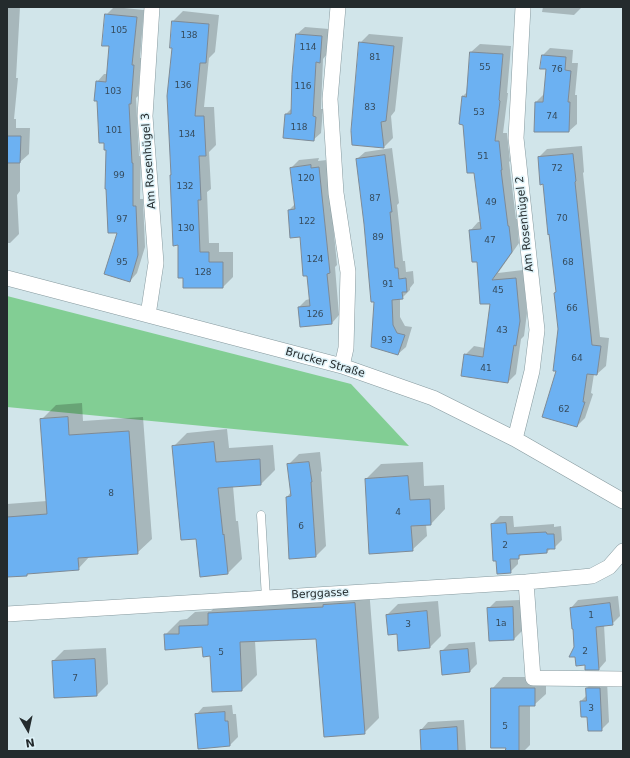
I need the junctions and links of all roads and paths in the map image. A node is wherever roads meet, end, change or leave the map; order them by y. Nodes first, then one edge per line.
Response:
1 (152, 7) edge
2 (338, 7) edge
3 (523, 7) edge
4 (7, 278) edge
5 (148, 315) junction
6 (342, 366) junction
7 (515, 439) junction
8 (623, 501) edge
9 (261, 515) dead end
10 (623, 551) edge
11 (526, 582) junction
12 (266, 598) junction
13 (7, 614) edge
14 (623, 679) edge

1 - 5 street, Am Rosenhügel 3
2 - 6 street
3 - 7 street, Am Rosenhügel 2
4 - 5 street, Brucker Straße
5 - 6 street, Brucker Straße
6 - 7 street, Brucker Straße
7 - 8 street, Brucker Straße
9 - 12 lane
10 - 11 street, Berggasse
11 - 12 street, Berggasse
11 - 14 street
12 - 13 street, Berggasse

